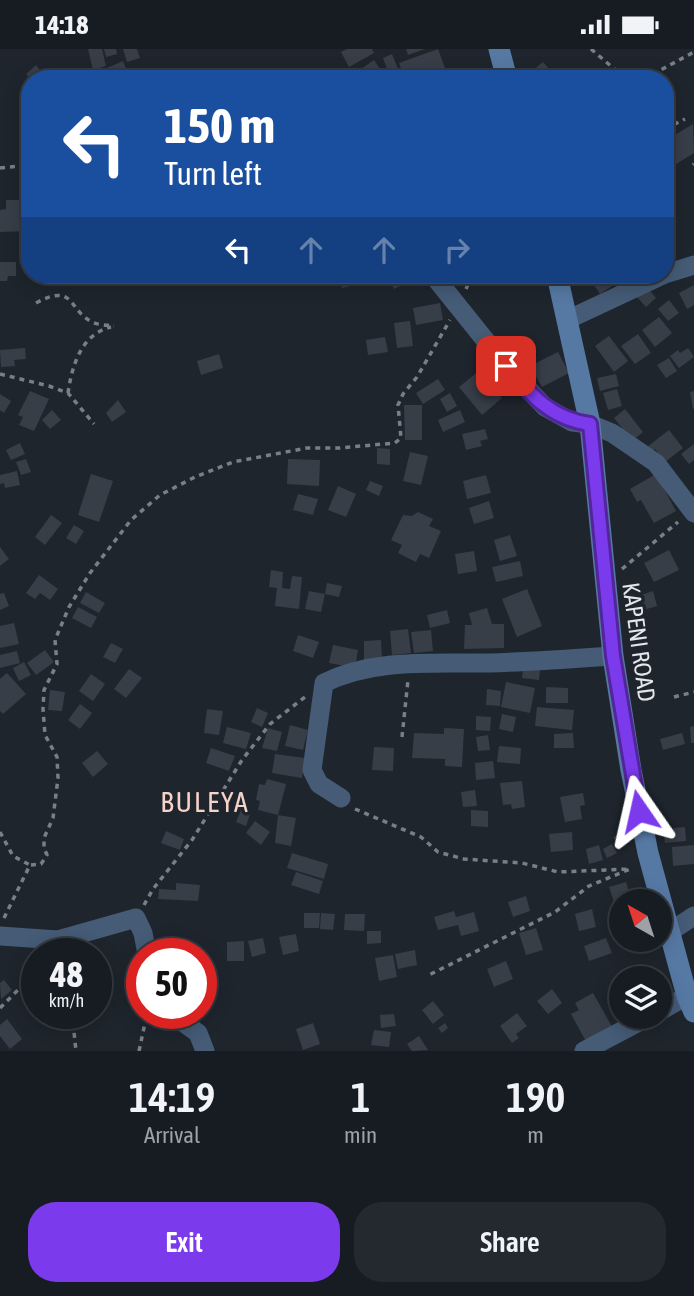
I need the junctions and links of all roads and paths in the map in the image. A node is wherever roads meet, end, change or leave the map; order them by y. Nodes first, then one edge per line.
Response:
1 (499, 49) edge
2 (591, 49) edge
3 (694, 52) edge
4 (505, 70) edge
5 (616, 70) edge
6 (661, 70) edge
7 (685, 119) dead end
8 (674, 124) edge
9 (21, 166) edge
10 (0, 167) edge
11 (694, 265) edge
12 (674, 271) edge
13 (440, 284) edge
14 (468, 284) edge
15 (560, 284) edge
16 (643, 284) edge
17 (36, 303) dead end
18 (457, 307) junction
19 (569, 319) junction
20 (0, 374) edge
21 (68, 393) junction
22 (94, 424) dead end
23 (590, 424) junction
24 (693, 512) edge
25 (604, 583) junction
26 (613, 656) junction
27 (410, 662) junction
28 (324, 684) junction
29 (694, 692) edge
30 (674, 697) dead end
31 (402, 737) dead end
32 (341, 798) joint
33 (0, 832) edge
34 (30, 865) junction
35 (659, 889) edge
36 (153, 890) dead end
37 (694, 916) edge
38 (0, 926) edge
39 (672, 930) edge
40 (672, 935) edge
41 (0, 936) edge
42 (144, 938) edge
43 (429, 975) dead end
44 (21, 987) edge
45 (691, 1004) edge
46 (0, 1007) edge
47 (672, 1008) edge
48 (74, 1029) edge
49 (144, 1029) edge
50 (192, 1029) edge
51 (625, 1029) edge
52 (76, 1051) edge
53 (139, 1051) edge
54 (205, 1051) edge
55 (584, 1051) edge

1 - 4 main road
2 - 5 path
3 - 6 path
7 - 8 path
9 - 10 path
11 - 12 street
13 - 18 street
14 - 18 path
15 - 19 main road, KAPENI ROAD
16 - 19 street
17 - 21 path
18 - 23 street
18 - 34 path
19 - 23 main road, KAPENI ROAD
20 - 21 path
21 - 22 path
23 - 24 street
23 - 25 main road, KAPENI ROAD
24 - 25 path
25 - 26 main road, KAPENI ROAD
26 - 27 street
26 - 35 main road, KAPENI ROAD
27 - 28 street
27 - 31 path
28 - 32 street
28 - 36 path
29 - 30 path
32 - 43 path
33 - 34 path
34 - 38 path
37 - 39 street
40 - 45 main road, KAPENI ROAD
41 - 42 street
44 - 46 path
45 - 47 street
48 - 52 path
49 - 53 path
50 - 54 street
51 - 55 street

